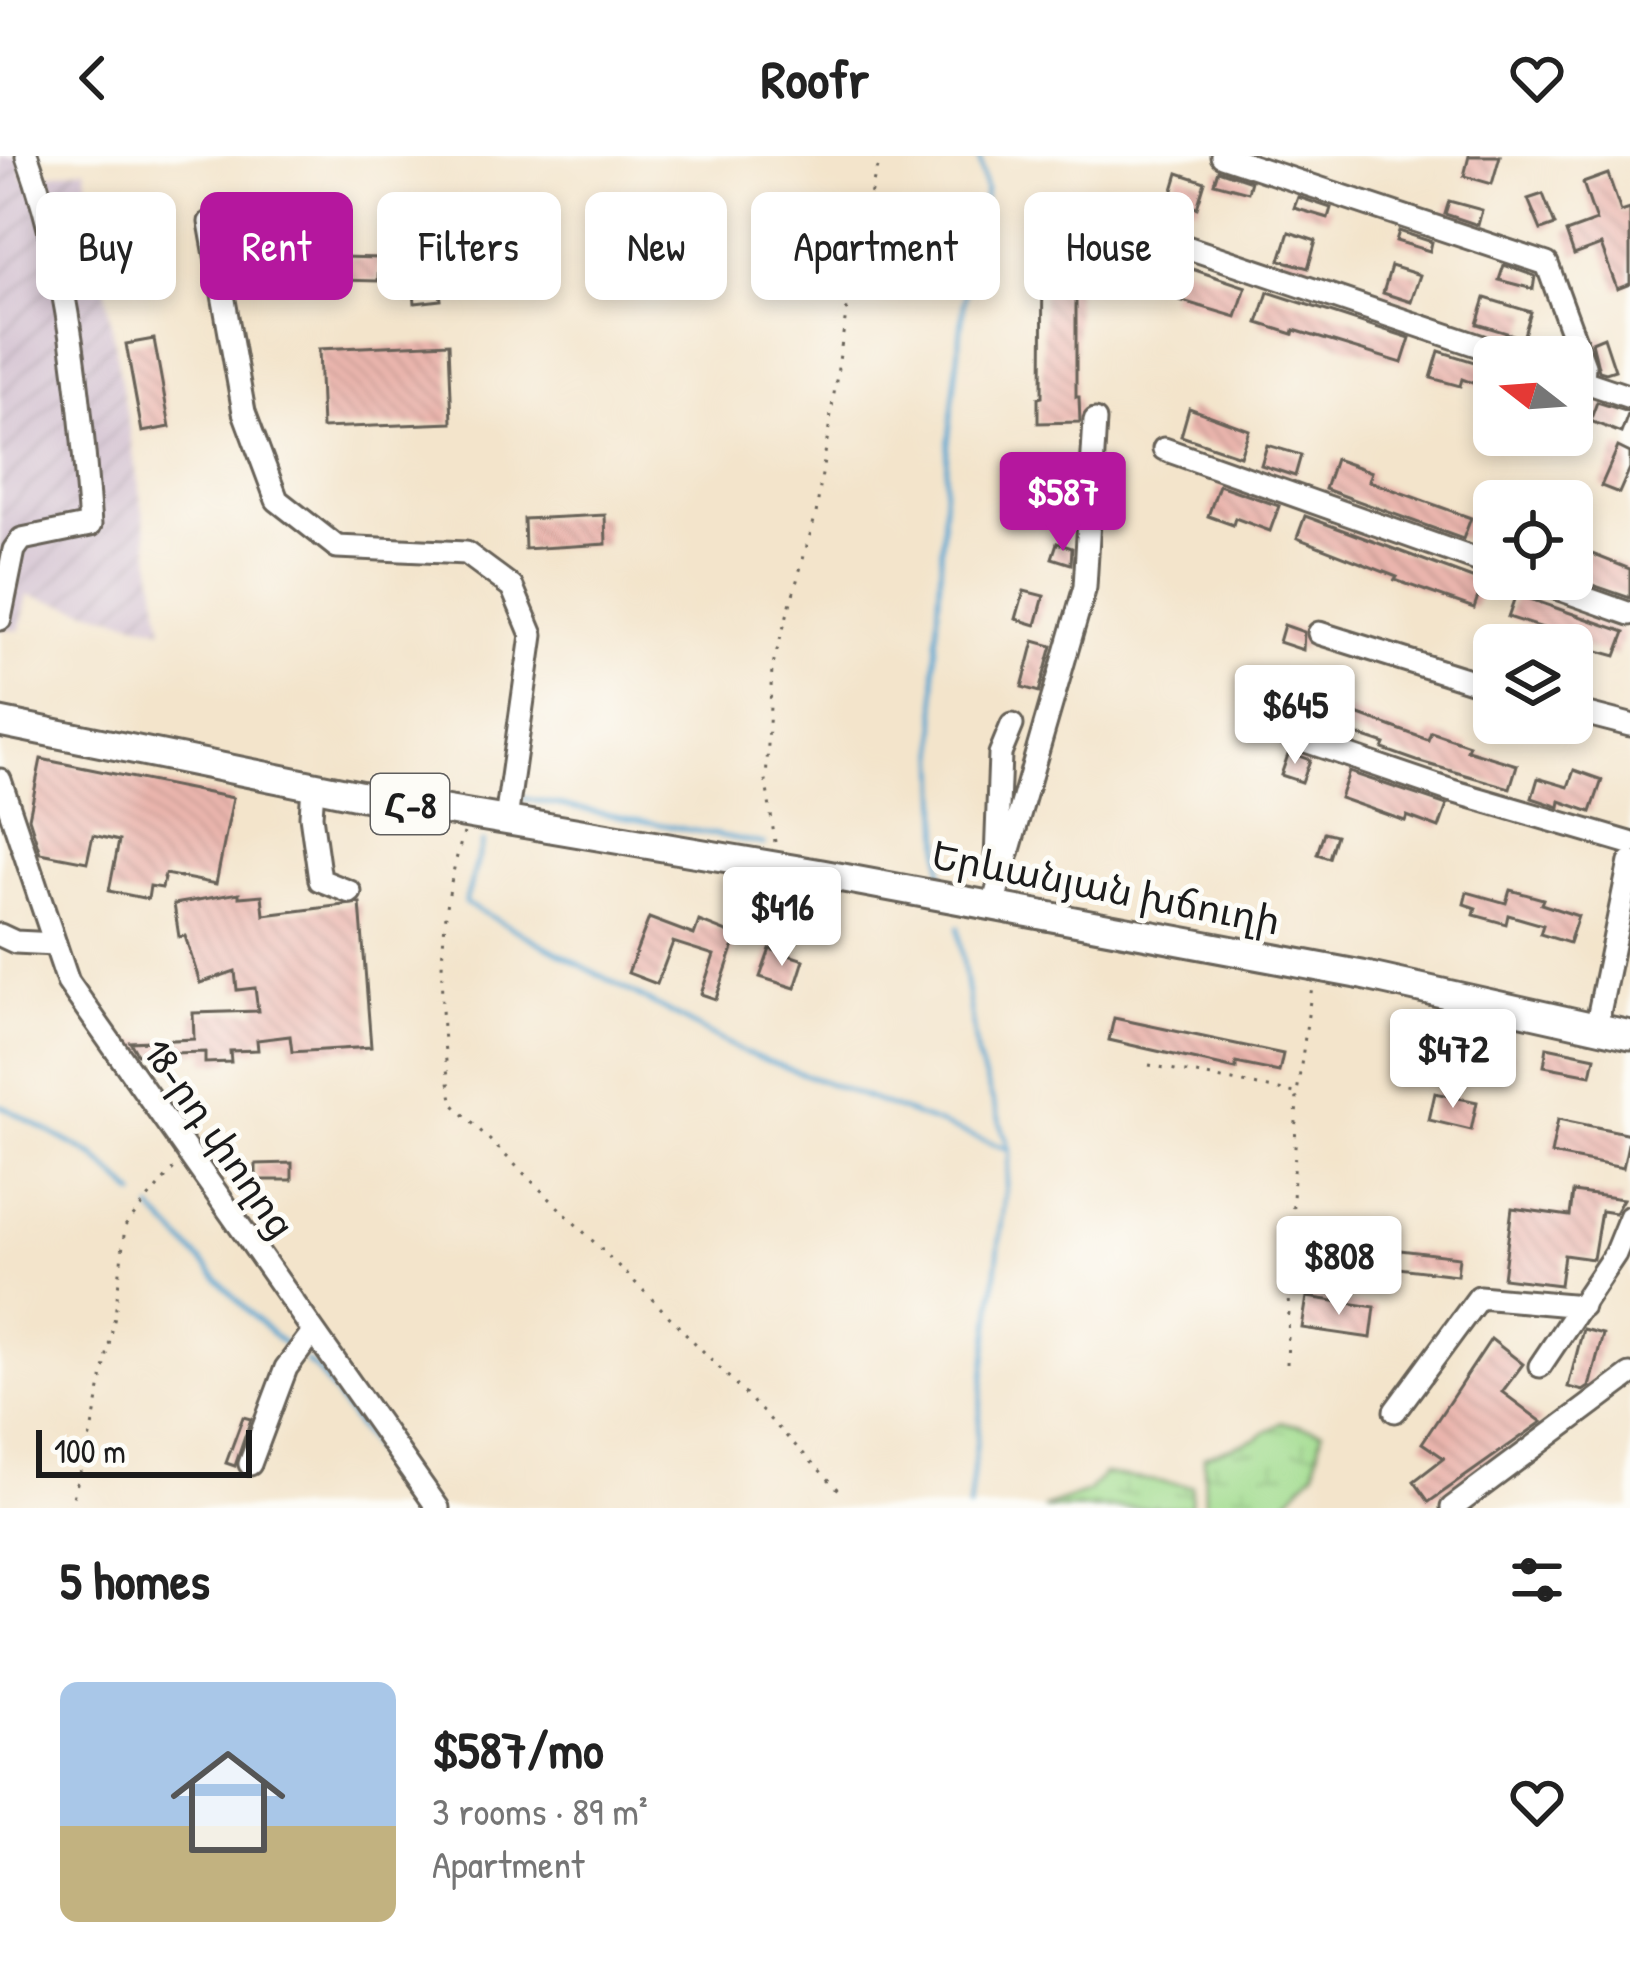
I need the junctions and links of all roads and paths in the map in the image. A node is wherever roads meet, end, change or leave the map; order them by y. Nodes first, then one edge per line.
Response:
1 (27, 156) edge
2 (875, 156) edge
3 (1222, 156) edge
4 (1194, 250) edge
5 (224, 300) edge
6 (1573, 336) edge
7 (1473, 344) edge
8 (1593, 384) edge
9 (1630, 397) edge
10 (1095, 420) dead end
11 (1164, 449) dead end
12 (11, 535) edge
13 (1473, 559) edge
14 (1591, 600) edge
15 (1630, 614) edge
16 (0, 619) edge
17 (1318, 633) dead end
18 (1473, 681) edge
19 (1593, 715) edge
20 (0, 722) edge
21 (1012, 725) dead end
22 (1630, 725) edge
23 (1288, 735) dead end
24 (0, 780) edge
25 (313, 786) junction
26 (471, 814) junction
27 (506, 820) junction
28 (1630, 843) edge
29 (1630, 862) edge
30 (778, 868) junction
31 (1004, 869) junction
32 (350, 892) dead end
33 (993, 905) junction
34 (0, 934) edge
35 (56, 944) junction
36 (1316, 966) junction
37 (1596, 1028) junction
38 (1630, 1035) edge
39 (1149, 1065) dead end
40 (1297, 1094) junction
41 (188, 1154) junction
42 (1630, 1217) edge
43 (1582, 1306) junction
44 (313, 1332) junction
45 (1287, 1364) dead end
46 (1540, 1366) dead end
47 (1630, 1375) edge
48 (1395, 1411) dead end
49 (250, 1464) dead end
50 (841, 1492) dead end
51 (70, 1508) edge
52 (438, 1508) edge
53 (1452, 1508) edge

1 - 12 street
2 - 30 path
3 - 6 street
4 - 7 street
5 - 27 street
8 - 9 street
10 - 31 street
11 - 13 street
12 - 16 street
14 - 15 street
17 - 18 street
19 - 22 street
20 - 25 main road, Երևանյան խճուղի / Հ-8
21 - 31 street
23 - 28 street
24 - 35 street, 18-րդ փողոց
25 - 26 main road, Երևանյան խճուղի / Հ-8
25 - 32 street
26 - 27 main road, Երևանյան խճուղի / Հ-8
26 - 50 path
27 - 30 main road, Երևանյան խճուղի / Հ-8
29 - 37 street
30 - 33 main road, Երևանյան խճուղի / Հ-8
31 - 33 street
33 - 36 main road, Երևանյան խճուղի / Հ-8
34 - 35 street
35 - 41 street, 18-րդ փողոց
36 - 37 main road, Երևանյան խճուղի / Հ-8
36 - 40 path
37 - 38 main road, Երևանյան խճուղի / Հ-8
39 - 40 path
40 - 45 path
41 - 44 street, 18-րդ փողոց
41 - 51 path
42 - 43 street
43 - 46 street
43 - 48 street
44 - 49 street
44 - 52 street, 18-րդ փողոց
47 - 53 street

